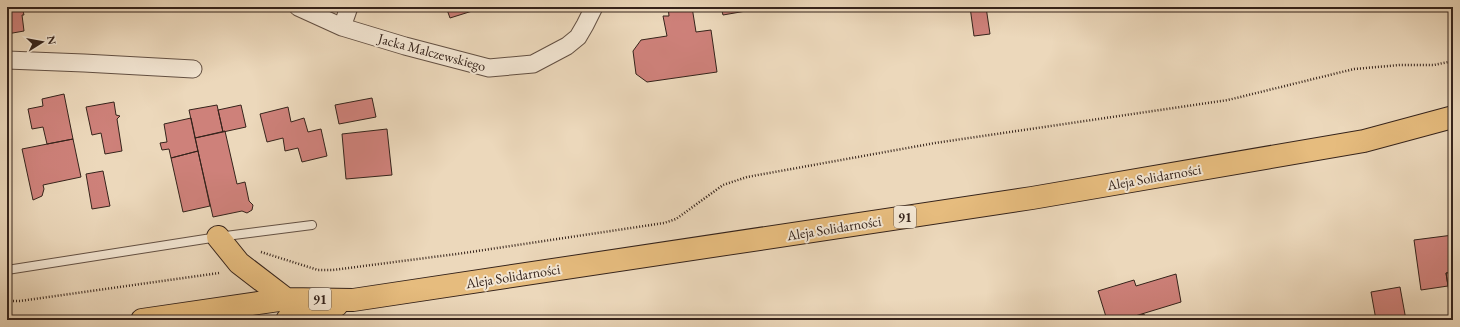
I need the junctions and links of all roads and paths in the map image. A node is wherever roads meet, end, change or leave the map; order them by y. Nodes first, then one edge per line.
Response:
1 (298, 7) edge
2 (349, 7) edge
3 (594, 7) edge
4 (342, 27) junction
5 (7, 60) edge
6 (1453, 61) edge
7 (193, 69) dead end
8 (1453, 117) edge
9 (312, 225) dead end
10 (218, 237) junction
11 (239, 263) junction
12 (7, 270) edge
13 (286, 299) junction
14 (354, 300) junction
15 (7, 301) edge
16 (142, 320) edge
17 (287, 320) edge

1 - 4 street, Jacka Malczewskiego
2 - 4 street
3 - 4 street, Jacka Malczewskiego
5 - 7 street
6 - 11 path
8 - 14 main road, Aleja Solidarności / 91
9 - 10 lane
10 - 11 main road
10 - 12 lane
11 - 13 main road
11 - 15 path
13 - 14 main road, Aleja Solidarności / 91
13 - 16 main road, Aleja Solidarności / 91
14 - 17 main road, Aleja Solidarności / 91

